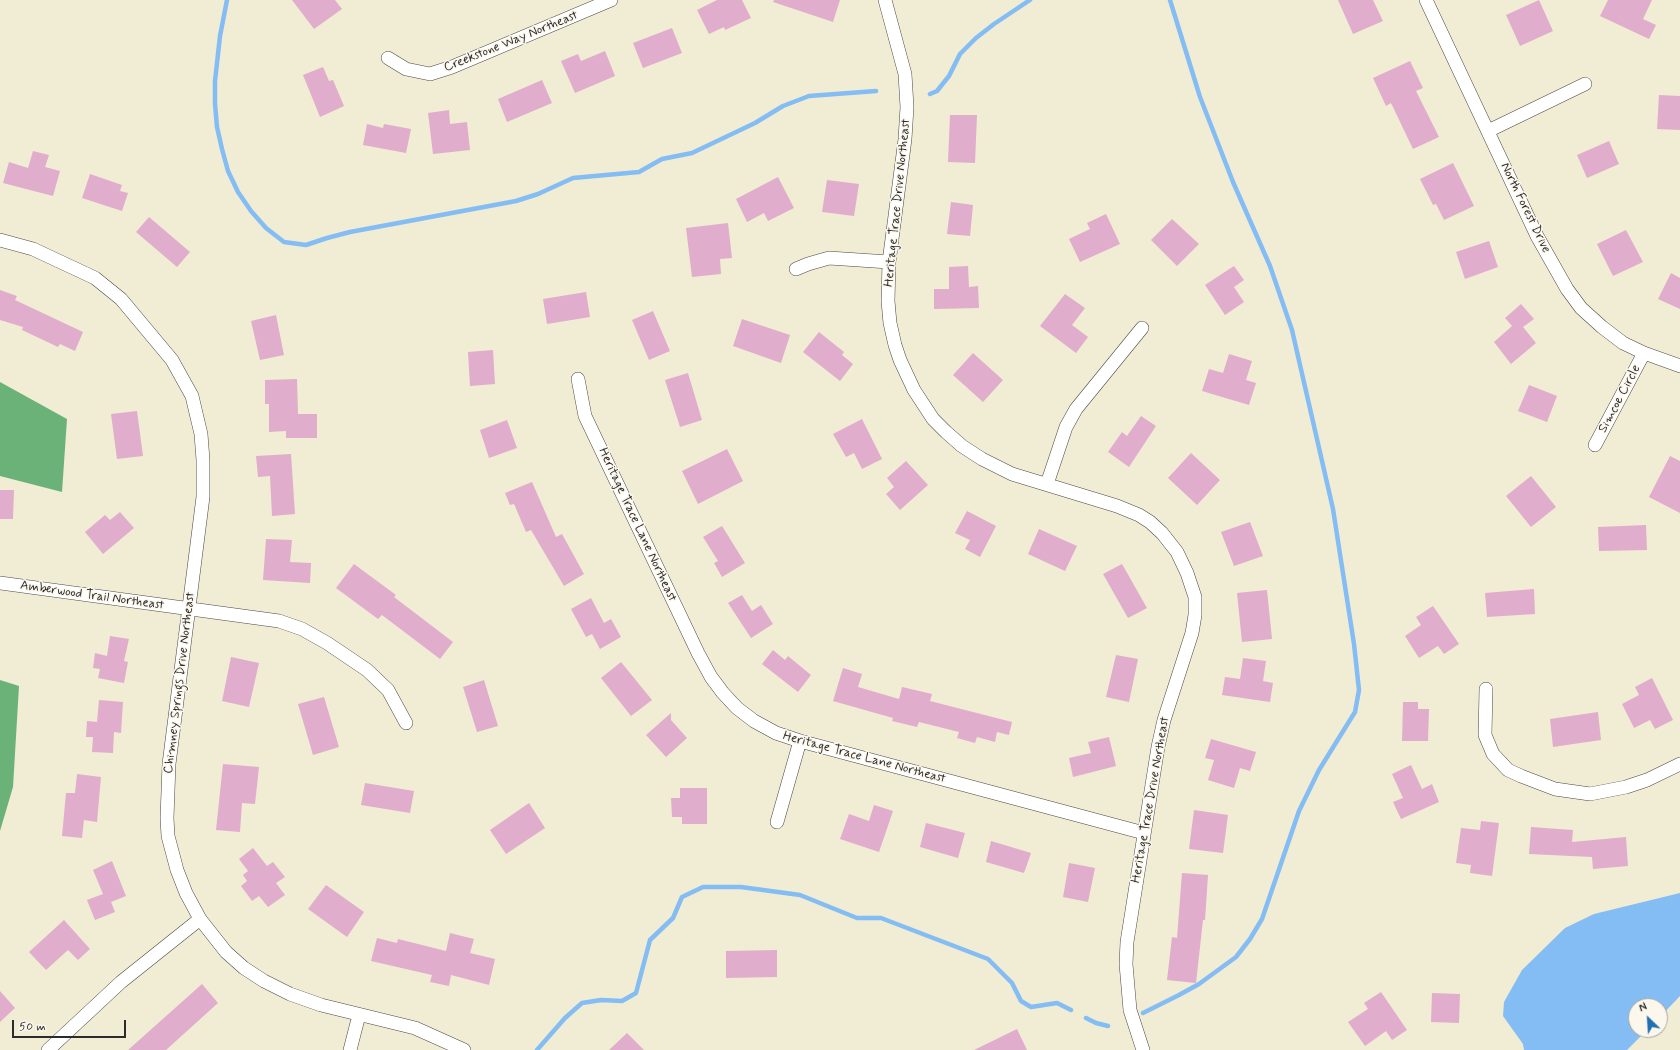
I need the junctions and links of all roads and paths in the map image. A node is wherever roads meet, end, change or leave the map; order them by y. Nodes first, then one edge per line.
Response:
1 (612, 0) edge
2 (885, 0) edge
3 (1426, 0) edge
4 (388, 58) dead end
5 (1585, 84) dead end
6 (1488, 131) junction
7 (0, 240) edge
8 (889, 262) junction
9 (796, 269) dead end
10 (1142, 328) dead end
11 (1644, 353) junction
12 (1680, 366) edge
13 (578, 379) dead end
14 (1595, 445) dead end
15 (1047, 484) junction
16 (0, 583) edge
17 (189, 608) junction
18 (1486, 689) dead end
19 (406, 723) dead end
20 (800, 741) junction
21 (1680, 764) edge
22 (778, 822) dead end
23 (1144, 833) junction
24 (200, 919) junction
25 (359, 1015) junction
26 (48, 1050) edge
27 (350, 1050) edge
28 (464, 1050) edge
29 (1143, 1050) edge

1 - 4 street, Creekstone Way Northeast
2 - 8 street, Heritage Trace Drive Northeast
3 - 6 street, North Forest Drive
5 - 6 street
6 - 11 street, North Forest Drive
7 - 17 street, Chimney Springs Drive Northeast
8 - 9 street
8 - 15 street, Heritage Trace Drive Northeast
10 - 15 street
11 - 12 street, North Forest Drive
11 - 14 street, Simcoe Circle
13 - 20 street, Heritage Trace Lane Northeast
15 - 23 street, Heritage Trace Drive Northeast
16 - 17 street, Amberwood Trail Northeast
17 - 19 street, Amberwood Trail Northeast
17 - 24 street, Chimney Springs Drive Northeast
18 - 21 street
20 - 22 street
20 - 23 street, Heritage Trace Lane Northeast
23 - 29 street, Heritage Trace Drive Northeast
24 - 25 street, Chimney Springs Drive Northeast
24 - 26 street
25 - 27 street
25 - 28 street, Chimney Springs Drive Northeast

